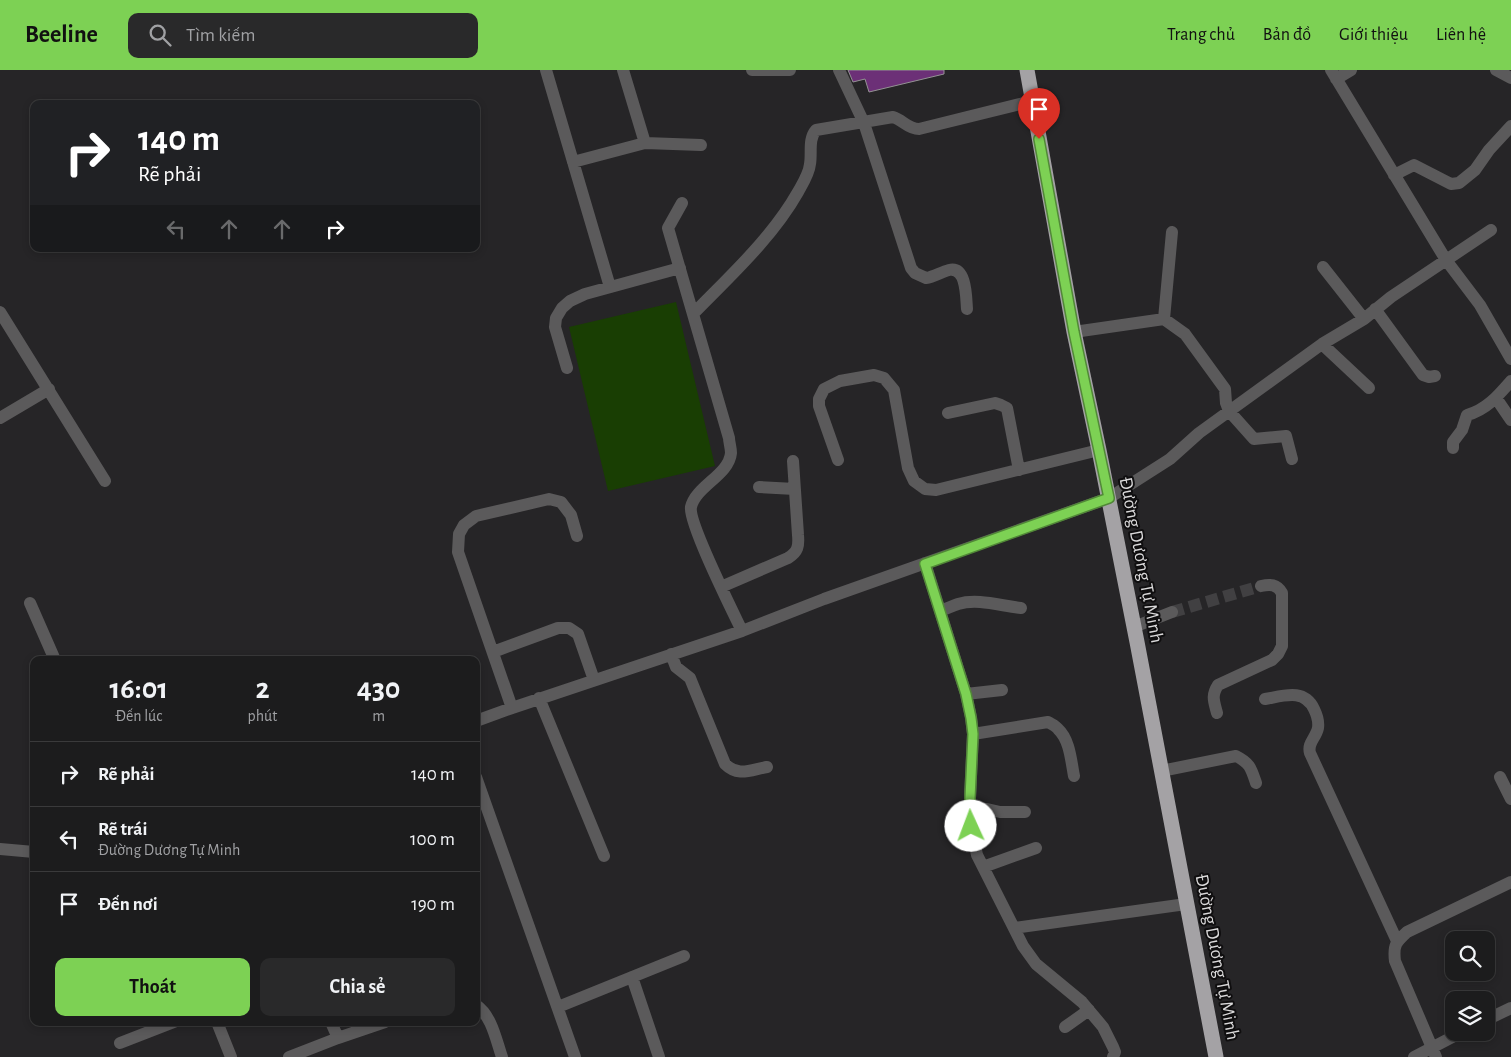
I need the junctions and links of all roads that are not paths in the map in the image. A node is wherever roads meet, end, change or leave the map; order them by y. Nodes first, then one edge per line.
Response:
1 (546, 70) edge
2 (623, 70) edge
3 (752, 70) edge
4 (790, 70) edge
5 (839, 70) edge
6 (1027, 70) edge
7 (1351, 70) edge
8 (1496, 70) edge
9 (1333, 74) edge
10 (1511, 78) edge
11 (1032, 101) junction
12 (864, 123) junction
13 (1511, 126) edge
14 (645, 143) junction
15 (701, 145) dead end
16 (573, 162) junction
17 (1394, 175) junction
18 (682, 203) dead end
19 (1491, 230) dead end
20 (1172, 232) dead end
21 (1446, 260) junction
22 (1323, 267) dead end
23 (680, 268) junction
24 (610, 287) junction
25 (968, 309) dead end
26 (1375, 309) junction
27 (0, 312) edge
28 (693, 314) junction
29 (1164, 319) junction
30 (1364, 319) junction
31 (1074, 332) junction
32 (1322, 344) junction
33 (1506, 344) edge
34 (1511, 358) edge
35 (568, 368) dead end
36 (1436, 376) dead end
37 (1511, 382) edge
38 (1369, 388) dead end
39 (49, 389) junction
40 (1496, 398) junction
41 (1229, 411) junction
42 (948, 413) dead end
43 (0, 418) edge
44 (1511, 420) edge
45 (1453, 448) dead end
46 (1099, 450) junction
47 (1292, 459) dead end
48 (838, 460) dead end
49 (793, 461) dead end
50 (1019, 470) junction
51 (105, 481) dead end
52 (759, 487) dead end
53 (795, 489) junction
54 (1109, 498) junction
55 (577, 536) dead end
56 (925, 564) junction
57 (1261, 586) tunnel mouth
58 (721, 587) junction
59 (30, 604) dead end
60 (1021, 608) dead end
61 (940, 611) junction
62 (1172, 612) tunnel mouth
63 (1134, 627) junction
64 (742, 631) junction
65 (493, 652) junction
66 (671, 654) junction
67 (53, 656) edge
68 (594, 680) junction
69 (1002, 690) dead end
70 (966, 694) junction
71 (539, 698) junction
72 (1265, 699) dead end
73 (512, 708) junction
74 (1217, 713) dead end
75 (480, 720) edge
76 (973, 734) junction
77 (767, 767) dead end
78 (1161, 771) junction
79 (1074, 776) dead end
80 (1500, 777) dead end
81 (1256, 783) dead end
82 (480, 788) edge
83 (1511, 799) edge
84 (971, 811) junction
85 (1025, 812) dead end
86 (1036, 848) dead end
87 (0, 849) edge
88 (30, 852) edge
89 (604, 856) dead end
90 (983, 868) junction
91 (1511, 882) edge
92 (1186, 904) junction
93 (1014, 928) junction
94 (1397, 941) junction
95 (684, 956) dead end
96 (632, 977) junction
97 (480, 1008) edge
98 (558, 1008) junction
99 (1511, 1008) edge
100 (1089, 1010) junction
101 (1495, 1016) edge
102 (164, 1026) edge
103 (219, 1026) edge
104 (333, 1026) edge
105 (373, 1026) edge
106 (1065, 1027) dead end
107 (338, 1038) junction
108 (1449, 1041) edge
109 (120, 1043) dead end
110 (1434, 1052) edge
111 (231, 1057) edge
112 (289, 1057) edge
113 (502, 1057) edge
114 (575, 1057) edge
115 (659, 1057) edge
116 (1113, 1057) edge
117 (1216, 1057) edge
118 (1414, 1057) edge

1 - 16 street
2 - 14 street
3 - 4 street
5 - 12 street
6 - 11 highway, Đường Dương Tự Minh
7 - 9 street
8 - 10 street
9 - 17 street
11 - 12 street
11 - 31 highway, Đường Dương Tự Minh
12 - 25 street
12 - 28 street
13 - 17 street
14 - 15 street
14 - 16 street
16 - 24 street
17 - 21 street
18 - 23 street
19 - 21 street
20 - 29 street
21 - 26 street
21 - 33 street
22 - 30 street
23 - 24 street
23 - 28 street
24 - 35 street
26 - 30 street
26 - 36 street
27 - 39 street
28 - 58 street
29 - 31 street
29 - 41 street
30 - 32 street
31 - 46 highway, Đường Dương Tự Minh
32 - 38 street
32 - 41 street
33 - 34 street
37 - 40 street
39 - 43 street
39 - 51 street
40 - 44 street
40 - 45 street
41 - 47 street
41 - 54 street
42 - 50 street
46 - 50 street
46 - 54 highway, Đường Dương Tự Minh
48 - 50 street
49 - 53 street
52 - 53 street
53 - 58 street
54 - 56 street
54 - 63 highway, Đường Dương Tự Minh
55 - 65 street
56 - 61 street
56 - 64 street
57 - 74 street
58 - 64 street
59 - 67 street
60 - 61 street
61 - 70 street
62 - 63 street
63 - 78 highway, Đường Dương Tự Minh
64 - 66 street
65 - 68 street
65 - 73 street
66 - 68 street
66 - 77 street
68 - 71 street
69 - 70 street
70 - 76 street
71 - 73 street
71 - 89 street
72 - 94 street
73 - 75 street
76 - 79 street
76 - 84 street
78 - 81 street
78 - 92 highway, Đường Dương Tự Minh
80 - 83 street
82 - 98 street
84 - 85 street
84 - 90 street
86 - 90 street
87 - 88 street
90 - 93 street
91 - 94 street
92 - 93 street
92 - 117 highway, Đường Dương Tự Minh
93 - 100 street
94 - 110 street
95 - 96 street
96 - 98 street
96 - 115 street
97 - 113 street
98 - 114 street
99 - 101 street
100 - 106 street
100 - 116 street
102 - 109 street
103 - 111 street
104 - 107 street
105 - 107 street
107 - 112 street
108 - 110 street
110 - 118 street

